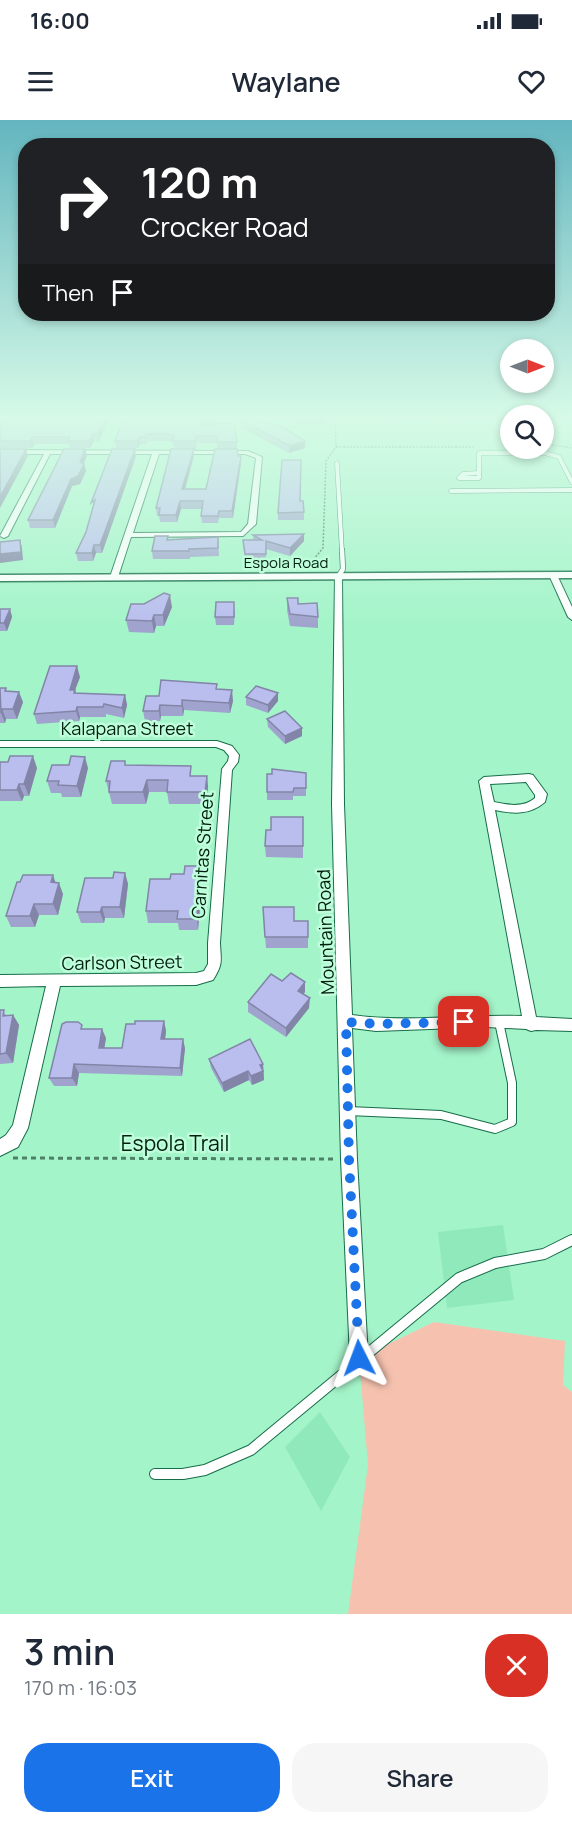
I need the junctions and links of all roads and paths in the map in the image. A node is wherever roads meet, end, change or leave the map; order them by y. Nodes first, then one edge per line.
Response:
1 (30, 486) edge
2 (145, 486) edge
3 (257, 486) edge
4 (325, 486) edge
5 (339, 486) edge
6 (572, 490) edge
7 (451, 491) dead end
8 (128, 535) junction
9 (4, 536) dead end
10 (309, 565) dead end
11 (553, 575) junction
12 (572, 575) edge
13 (114, 577) junction
14 (338, 577) junction
15 (0, 578) edge
16 (572, 617) edge
17 (0, 744) edge
18 (227, 769) joint
19 (489, 805) junction
20 (214, 942) joint
21 (0, 981) edge
22 (54, 981) junction
23 (346, 1022) junction
24 (499, 1022) junction
25 (531, 1024) junction
26 (572, 1024) edge
27 (348, 1111) junction
28 (6, 1153) edge
29 (349, 1159) junction
30 (572, 1240) edge
31 (359, 1358) junction
32 (155, 1474) dead end

1 - 9 street
2 - 8 street
3 - 8 street
4 - 10 path
5 - 14 lane
6 - 7 lane
8 - 13 street
11 - 12 main road, Espola Road
11 - 14 main road, Espola Road
11 - 16 street
13 - 14 main road, Espola Road
13 - 15 main road, Espola Road
14 - 23 street, Mountain Road
17 - 18 street, Kalapana Street
18 - 20 street, Carnitas Street
19 - 19 street
19 - 25 street
20 - 22 street, Carlson Street
21 - 22 street, Carlson Street
22 - 28 street
23 - 24 street
23 - 27 street, Mountain Road
24 - 25 street
24 - 27 lane
25 - 26 street
27 - 29 street, Mountain Road
28 - 29 path, Espola Trail
29 - 31 street, Mountain Road
30 - 31 lane
31 - 32 lane

